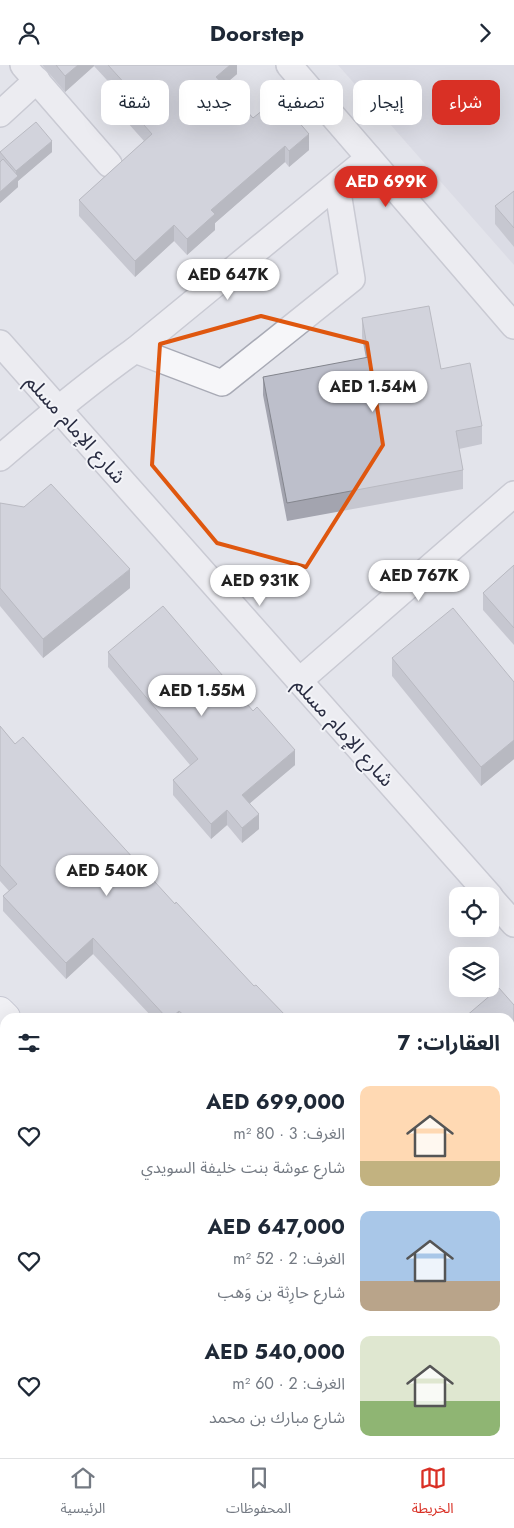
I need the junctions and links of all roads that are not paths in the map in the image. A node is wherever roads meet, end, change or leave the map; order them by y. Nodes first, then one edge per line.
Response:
1 (289, 65) edge
2 (30, 73) edge
3 (0, 114) edge
4 (370, 158) junction
5 (109, 164) dead end
6 (337, 186) junction
7 (514, 326) edge
8 (0, 343) edge
9 (135, 350) junction
10 (58, 409) junction
11 (0, 458) edge
12 (514, 494) edge
13 (299, 681) junction
14 (482, 887) edge
15 (499, 906) edge
16 (514, 924) edge

1 - 4 street
2 - 3 street
2 - 5 street
4 - 6 street
4 - 7 street
6 - 9 street
6 - 9 street
8 - 10 street, شارع الإمام مسلم
9 - 10 street
10 - 11 street
10 - 13 street, شارع الإمام مسلم
12 - 13 street
13 - 14 street, شارع الإمام مسلم
15 - 16 street, شارع الإمام مسلم

